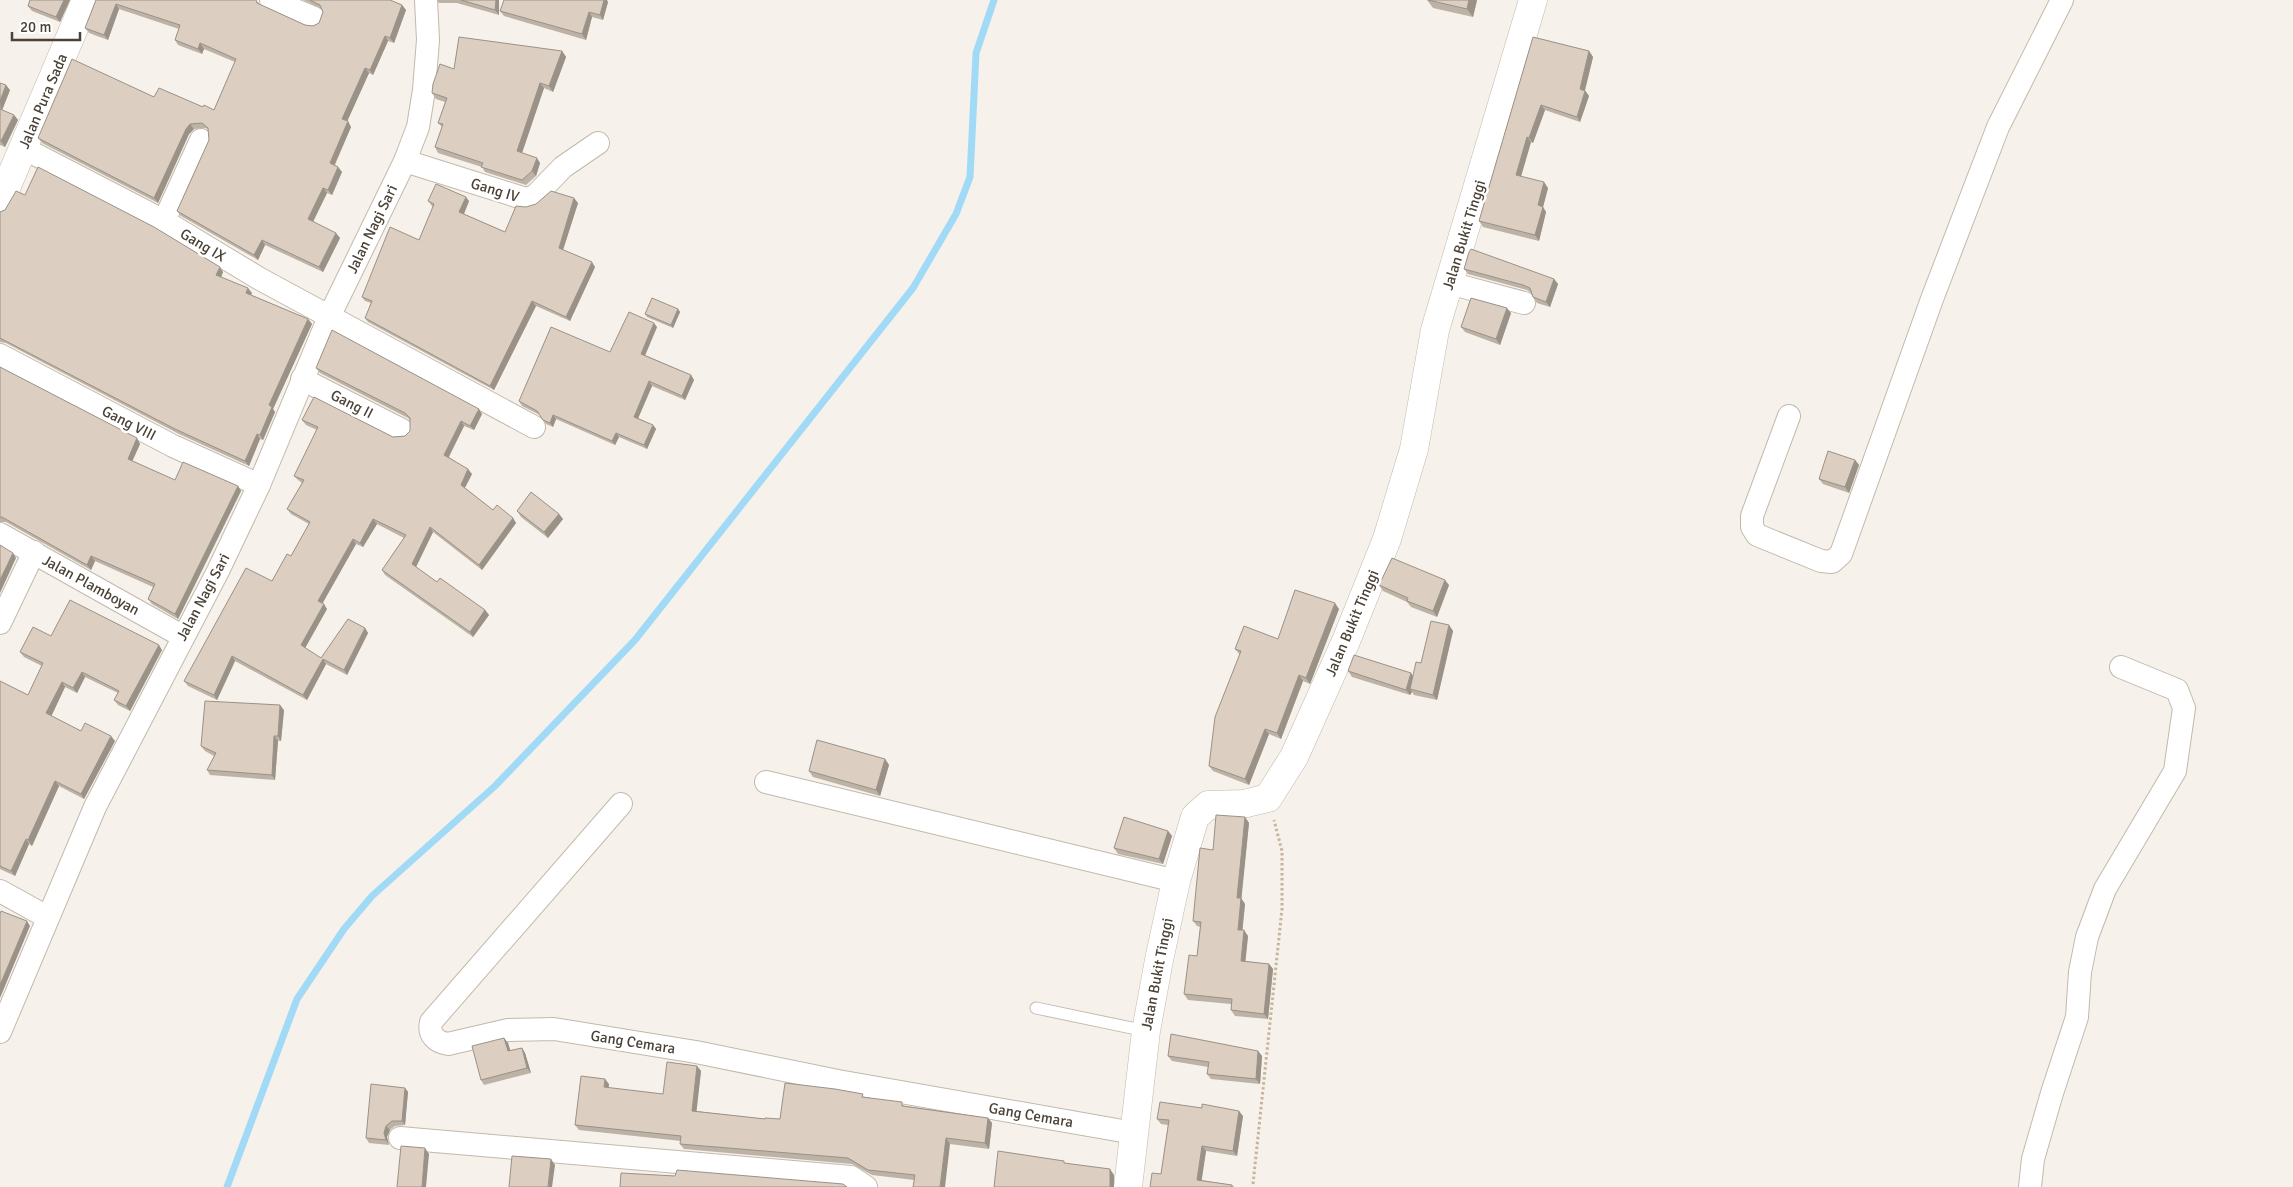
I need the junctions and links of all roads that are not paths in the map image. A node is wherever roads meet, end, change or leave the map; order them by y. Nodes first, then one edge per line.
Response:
1 (86, 0) edge
2 (271, 0) edge
3 (426, 0) edge
4 (1533, 0) edge
5 (2062, 0) edge
6 (314, 18) dead end
7 (201, 140) dead end
8 (598, 143) dead end
9 (31, 150) junction
10 (405, 161) junction
11 (0, 202) edge
12 (123, 209) edge
13 (164, 221) junction
14 (1449, 283) junction
15 (1524, 303) dead end
16 (329, 317) junction
17 (0, 355) edge
18 (302, 379) junction
19 (1789, 416) dead end
20 (534, 427) dead end
21 (402, 430) dead end
22 (259, 485) junction
23 (0, 534) edge
24 (34, 552) junction
25 (0, 623) edge
26 (182, 636) junction
27 (2121, 666) dead end
28 (766, 782) dead end
29 (621, 804) dead end
30 (1176, 881) junction
31 (0, 891) edge
32 (47, 917) junction
33 (1036, 1008) dead end
34 (0, 1032) edge
35 (1146, 1032) junction
36 (1134, 1134) junction
37 (400, 1138) dead end
38 (866, 1187) edge
39 (1128, 1187) edge
40 (2030, 1187) edge

1 - 9 street, Jalan Pura Sada
2 - 6 street
3 - 10 street, Jalan Nagi Sari
4 - 14 street, Jalan Bukit Tinggi
5 - 19 street
7 - 13 street
8 - 10 street, Gang IV
9 - 11 street, Jalan Pura Sada
9 - 12 street
9 - 13 street, Gang IX
10 - 16 street, Jalan Nagi Sari
13 - 16 street, Gang IX
14 - 15 street
14 - 30 street, Jalan Bukit Tinggi
16 - 18 street, Jalan Nagi Sari
16 - 20 street, Gang IX
17 - 22 street, Gang VIII
18 - 21 street, Gang II
18 - 22 street, Jalan Nagi Sari
22 - 26 street, Jalan Nagi Sari
23 - 24 street, Jalan Plamboyan
24 - 25 street
24 - 26 street, Jalan Plamboyan
26 - 32 street, Jalan Nagi Sari
27 - 40 street
28 - 30 street
29 - 36 street, Gang Cemara
30 - 35 street, Jalan Bukit Tinggi
31 - 32 street
32 - 34 street, Jalan Nagi Sari
33 - 35 lane
35 - 36 street, Jalan Bukit Tinggi
36 - 39 street, Jalan Bukit Tinggi
37 - 38 street

